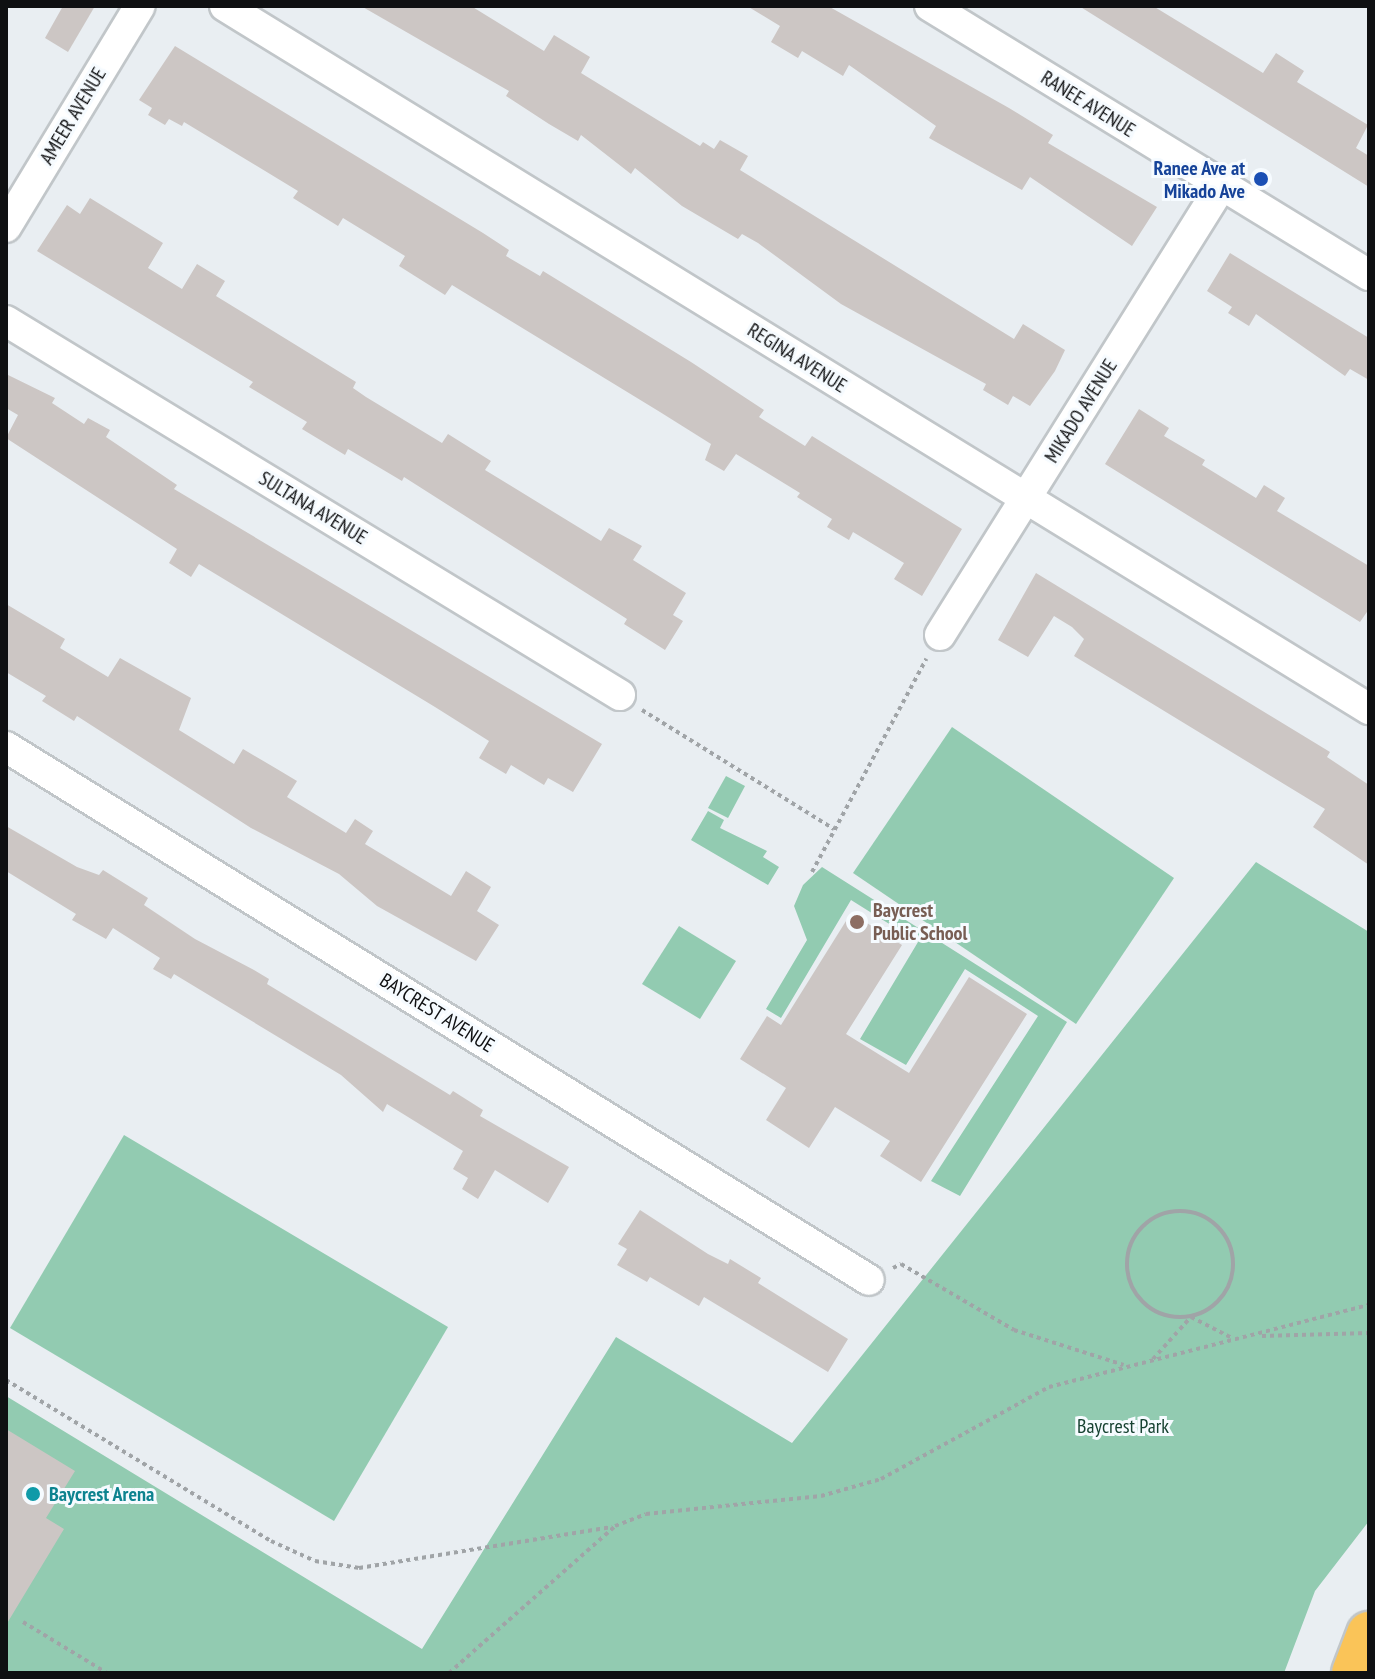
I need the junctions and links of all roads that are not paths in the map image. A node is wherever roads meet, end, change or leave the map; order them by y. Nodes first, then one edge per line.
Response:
1 (140, 6) edge
2 (225, 6) edge
3 (930, 6) edge
4 (1221, 186) junction
5 (6, 227) edge
6 (1369, 275) edge
7 (6, 321) edge
8 (1026, 499) junction
9 (940, 635) road end
10 (620, 695) road end
11 (1369, 709) edge
12 (6, 747) edge
13 (869, 1280) road end
14 (1369, 1634) edge
15 (1354, 1673) edge

1 - 5 street, AMEER AVENUE
2 - 8 street, REGINA AVENUE
3 - 4 street, RANEE AVENUE
4 - 6 street, RANEE AVENUE
4 - 8 street, MIKADO AVENUE
7 - 10 street, SULTANA AVENUE
8 - 9 street, MIKADO AVENUE
8 - 11 street, REGINA AVENUE
12 - 13 street, BAYCREST AVENUE
14 - 15 highway

